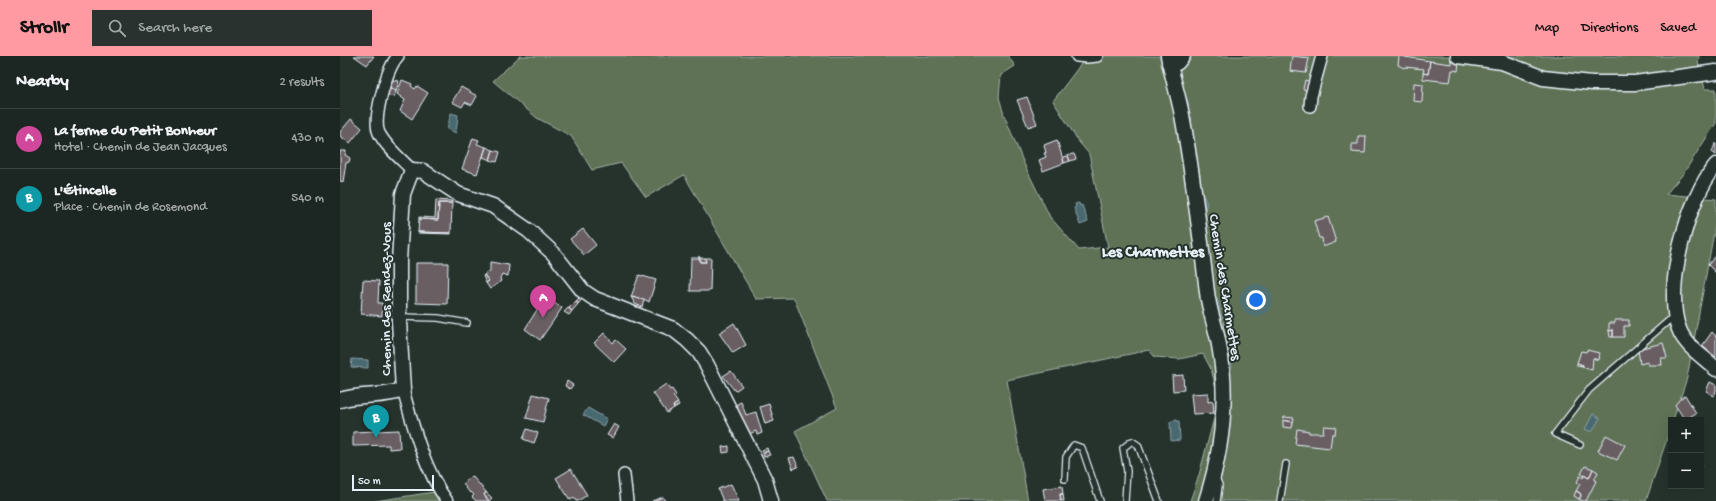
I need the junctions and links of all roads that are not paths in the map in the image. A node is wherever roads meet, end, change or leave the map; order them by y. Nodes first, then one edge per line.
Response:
1 (398, 56) edge
2 (1077, 56) edge
3 (1097, 56) edge
4 (1322, 56) edge
5 (1458, 56) edge
6 (1174, 60) edge
7 (1716, 72) edge
8 (1310, 106) dead end
9 (1716, 165) edge
10 (412, 170) junction
11 (1675, 315) junction
12 (399, 317) junction
13 (466, 323) dead end
14 (1716, 369) edge
15 (403, 390) junction
16 (340, 400) edge
17 (1580, 445) dead end
18 (1286, 464) dead end
19 (1215, 472) junction
20 (624, 475) dead end
21 (1065, 479) dead end
22 (447, 501) edge
23 (627, 501) edge
24 (771, 501) edge
25 (1100, 501) edge
26 (1125, 501) edge
27 (1159, 501) edge
28 (1206, 501) edge
29 (1217, 501) edge
30 (1280, 501) edge

1 - 10 street
2 - 3 street
4 - 8 street
5 - 7 street
6 - 19 street, Chemin des Charmettes
9 - 11 street
10 - 12 street, Chemin des Rendez-Vous
10 - 24 street
11 - 14 street
11 - 17 lane
12 - 13 lane
12 - 15 street, Chemin des Rendez-Vous
15 - 16 street, Chemin des Rendez-Vous
15 - 22 street
18 - 30 lane
19 - 28 street, Chemin des Charmettes
19 - 29 lane
20 - 23 street
21 - 25 lane
26 - 27 lane

